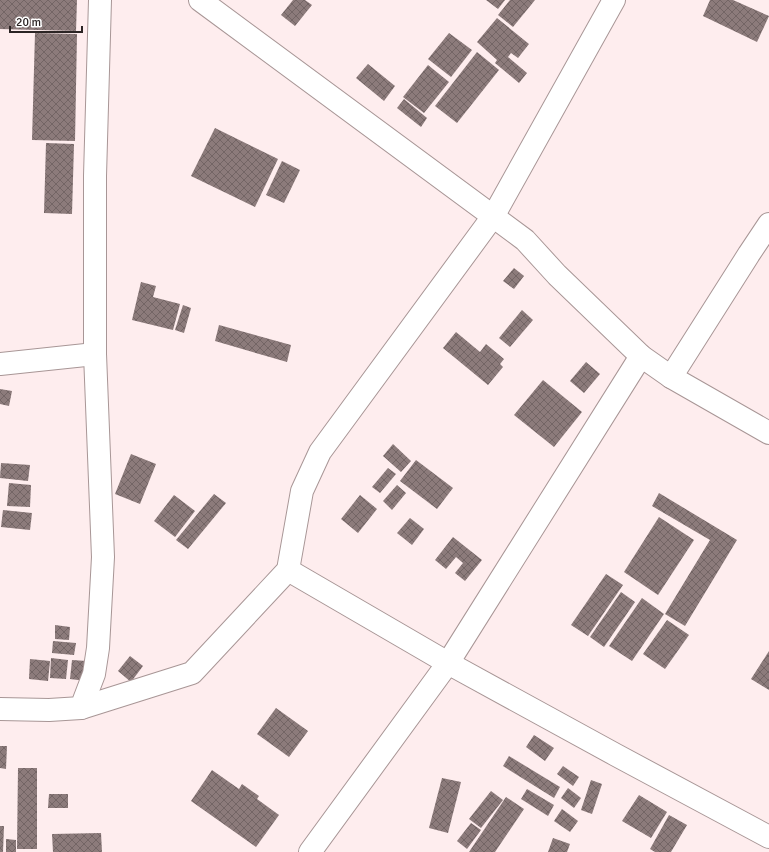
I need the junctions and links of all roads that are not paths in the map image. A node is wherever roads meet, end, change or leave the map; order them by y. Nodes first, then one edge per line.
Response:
1 (100, 0) edge
2 (200, 0) edge
3 (614, 0) edge
4 (494, 215) junction
5 (769, 224) edge
6 (95, 354) junction
7 (641, 356) junction
8 (0, 364) edge
9 (671, 377) junction
10 (769, 433) edge
11 (288, 570) junction
12 (448, 663) junction
13 (81, 708) junction
14 (0, 709) edge
15 (769, 837) edge
16 (310, 852) edge

1 - 6 street
2 - 4 street
3 - 4 street
4 - 7 street
4 - 11 street
5 - 9 street
6 - 8 street
6 - 13 street
7 - 9 street
7 - 12 street
9 - 10 street
11 - 12 street
11 - 13 street
12 - 15 street
12 - 16 street
13 - 14 street

